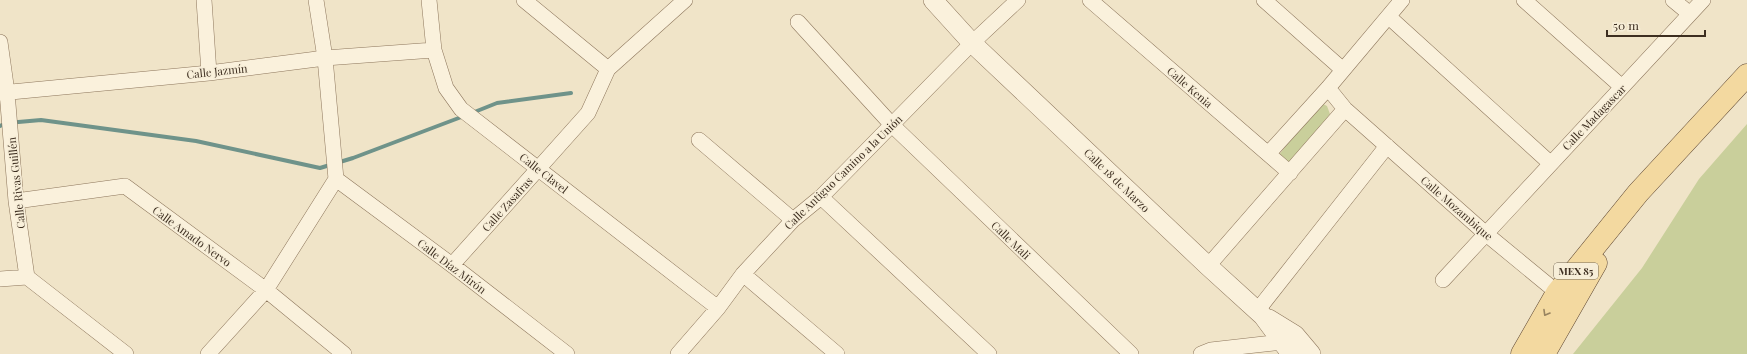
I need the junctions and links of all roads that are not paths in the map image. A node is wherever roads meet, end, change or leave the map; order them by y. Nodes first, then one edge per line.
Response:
1 (204, 0) edge
2 (316, 0) edge
3 (429, 0) edge
4 (524, 0) edge
5 (685, 0) edge
6 (933, 0) edge
7 (1018, 0) edge
8 (1090, 0) edge
9 (1264, 0) edge
10 (1402, 0) edge
11 (1524, 0) edge
12 (1673, 0) edge
13 (1703, 0) edge
14 (1690, 14) junction
15 (1389, 17) junction
16 (798, 22) dead end
17 (0, 42) edge
18 (972, 42) junction
19 (434, 50) junction
20 (325, 58) junction
21 (608, 69) junction
22 (1342, 69) junction
23 (209, 73) junction
24 (1747, 75) edge
25 (1328, 88) junction
26 (1622, 88) junction
27 (4, 92) edge
28 (1345, 109) junction
29 (892, 125) junction
30 (699, 140) dead end
31 (1386, 146) junction
32 (1268, 154) junction
33 (1550, 163) junction
34 (539, 169) junction
35 (1290, 173) junction
36 (336, 179) junction
37 (821, 196) junction
38 (16, 201) junction
39 (793, 220) junction
40 (1485, 233) junction
41 (452, 264) junction
42 (1208, 266) junction
43 (744, 274) junction
44 (27, 277) junction
45 (0, 279) edge
46 (1443, 280) dead end
47 (266, 290) junction
48 (1564, 299) junction
49 (718, 308) junction
50 (1260, 313) junction
51 (1289, 344) edge
52 (126, 354) edge
53 (208, 354) edge
54 (344, 354) edge
55 (567, 354) edge
56 (679, 354) edge
57 (837, 354) edge
58 (989, 354) edge
59 (1131, 354) edge
60 (1201, 354) edge
61 (1311, 354) edge
62 (1522, 354) edge
63 (1544, 354) edge

1 - 23 street
2 - 20 street
3 - 19 street, Calle Clavel
4 - 21 street
5 - 21 street, Calle Zasafras
6 - 18 street, Calle 18 de Marzo
7 - 18 street, Calle Antiguo Camino a la Unión
8 - 32 street, Calle Kenia
9 - 22 street
10 - 15 street
11 - 26 street
12 - 14 street
13 - 14 street, Calle Madagascar
14 - 26 street, Calle Madagascar
15 - 22 street
15 - 33 street
16 - 29 street
17 - 27 street, Calle Rivas Guillén
18 - 29 street, Calle Antiguo Camino a la Unión
18 - 42 street, Calle 18 de Marzo
19 - 20 street, Calle Jazmín
19 - 34 street, Calle Clavel
20 - 23 street, Calle Jazmín
20 - 36 street
21 - 34 street, Calle Zasafras
22 - 25 street
23 - 27 street, Calle Jazmín
24 - 48 main road, MEX 85
25 - 28 street, Calle Mozambique
25 - 32 street
26 - 33 street, Calle Madagascar
27 - 38 street, Calle Rivas Guillén
28 - 31 street, Calle Mozambique
28 - 35 street
29 - 37 street, Calle Antiguo Camino a la Unión
29 - 59 street, Calle Mali
30 - 39 street
31 - 40 street, Calle Mozambique
31 - 50 street
32 - 35 street, Calle Kenia
33 - 40 street, Calle Madagascar
34 - 41 street, Calle Zasafras
34 - 49 street, Calle Clavel
35 - 42 street
36 - 41 street, Calle Díaz Mirón
36 - 47 street
37 - 39 street, Calle Antiguo Camino a la Unión
37 - 58 street
38 - 44 street, Calle Rivas Guillén
38 - 47 street, Calle Amado Nervo
39 - 43 street, Calle Antiguo Camino a la Unión
40 - 46 street, Calle Madagascar
40 - 48 street, Calle Mozambique
41 - 55 street, Calle Díaz Mirón
42 - 50 street, Calle 18 de Marzo
43 - 49 street, Calle Antiguo Camino a la Unión
43 - 57 street
44 - 45 street
44 - 52 street
47 - 53 street
47 - 54 street, Calle Amado Nervo
48 -> 62 main road, MEX 85
48 - 63 main road, MEX 85
49 - 56 street, Calle Antiguo Camino a la Unión
50 - 51 street, Calle 18 de Marzo
51 - 60 street
51 - 61 street, Calle 18 de Marzo

